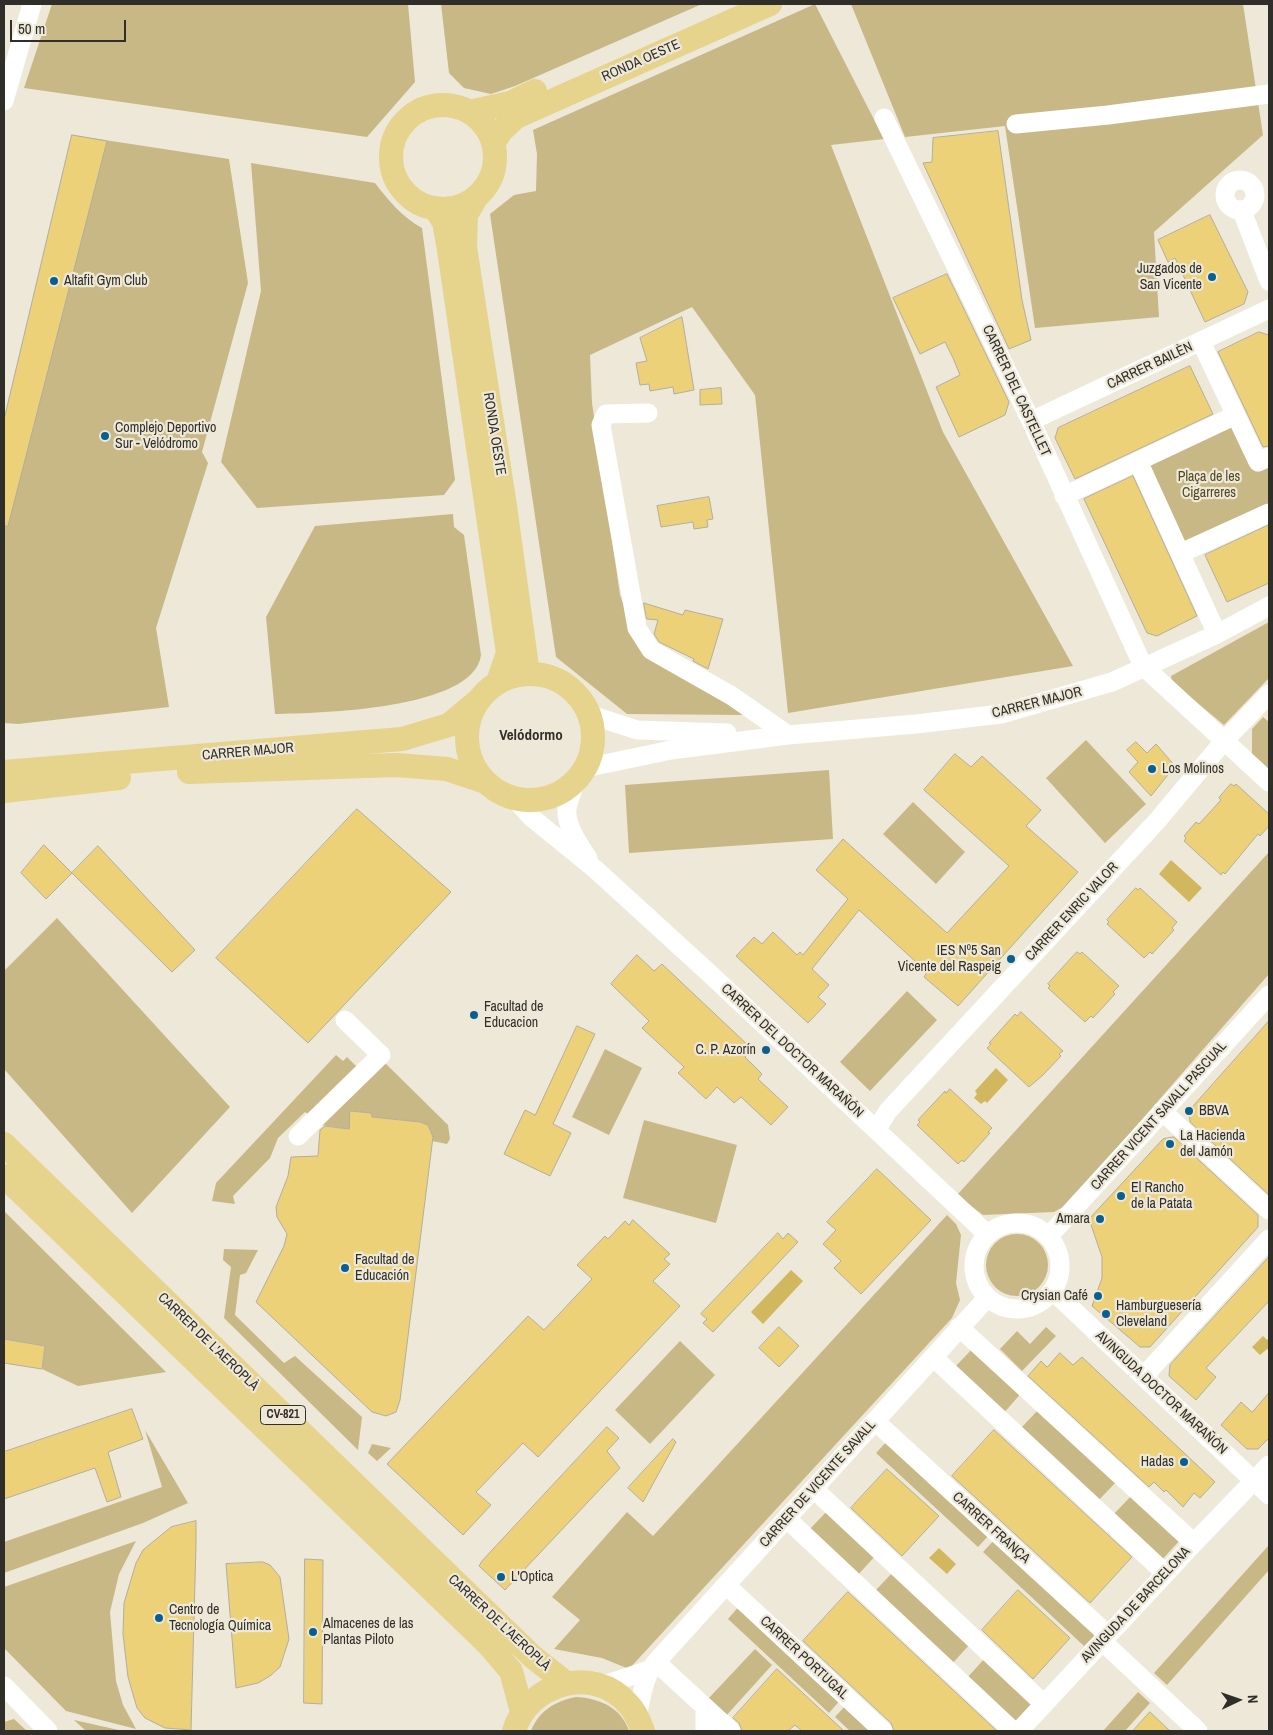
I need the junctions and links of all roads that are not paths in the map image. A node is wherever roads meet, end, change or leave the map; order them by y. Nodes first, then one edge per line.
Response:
1 (32, 4) edge
2 (733, 4) edge
3 (770, 4) edge
4 (1269, 94) edge
5 (4, 101) edge
6 (470, 112) junction
7 (884, 118) dead end
8 (1016, 124) dead end
9 (494, 142) junction
10 (477, 196) junction
11 (435, 208) junction
12 (1242, 211) dead end
13 (1269, 281) edge
14 (1269, 309) edge
15 (1201, 342) junction
16 (648, 413) dead end
17 (1234, 416) junction
18 (1031, 421) junction
19 (1269, 457) edge
20 (1138, 461) junction
21 (1064, 496) junction
22 (1269, 513) edge
23 (1181, 554) junction
24 (1269, 606) edge
25 (1217, 634) junction
26 (1143, 666) junction
27 (528, 674) junction
28 (498, 682) junction
29 (1268, 689) edge
30 (480, 698) junction
31 (588, 714) junction
32 (788, 735) junction
33 (1224, 741) junction
34 (580, 775) junction
35 (6, 776) edge
36 (483, 781) junction
37 (1269, 782) edge
38 (516, 800) junction
39 (595, 869) junction
40 (1269, 997) edge
41 (346, 1020) dead end
42 (1162, 1111) junction
43 (876, 1130) junction
44 (298, 1136) dead end
45 (4, 1144) edge
46 (4, 1176) edge
47 (1269, 1210) edge
48 (988, 1234) junction
49 (1049, 1236) junction
50 (1269, 1240) edge
51 (1053, 1291) junction
52 (987, 1298) junction
53 (960, 1326) junction
54 (932, 1357) junction
55 (1144, 1376) junction
56 (875, 1422) junction
57 (1269, 1465) edge
58 (1254, 1481) junction
59 (815, 1490) junction
60 (1269, 1495) edge
61 (786, 1518) junction
62 (1194, 1543) junction
63 (1165, 1573) junction
64 (726, 1585) junction
65 (1105, 1638) junction
66 (653, 1666) junction
67 (566, 1683) junction
68 (4, 1686) edge
69 (601, 1686) junction
70 (1044, 1704) junction
71 (705, 1707) junction
72 (518, 1722) edge
73 (640, 1724) edge
74 (48, 1731) edge
75 (705, 1731) edge
76 (731, 1731) edge
77 (883, 1731) edge
78 (1013, 1731) edge
79 (1019, 1731) edge
80 (1198, 1731) edge

1 - 5 street
2 - 6 main road, RONDA OESTE
3 - 9 main road, RONDA OESTE
4 - 8 street
6 - 9 main road
6 - 11 main road, RONDA OESTE
7 - 18 street, CARRER DEL CASTELLET
9 - 10 main road, RONDA OESTE
10 - 11 main road, RONDA OESTE
10 - 27 main road, RONDA OESTE
11 - 28 main road, RONDA OESTE
12 - 13 street
14 - 15 street, CARRER BAILÈN
15 - 17 street
15 - 18 street, CARRER BAILÈN
16 - 32 street
17 - 19 street
17 - 20 street
18 - 21 street, CARRER DEL CASTELLET
20 - 21 street
20 - 23 street
21 - 26 street, CARRER DEL CASTELLET
22 - 23 street
23 - 25 street
24 - 25 street, CARRER MAJOR
25 - 26 street, CARRER MAJOR
26 - 32 street, CARRER MAJOR
26 - 33 street
27 - 28 main road
27 - 31 main road
28 - 30 main road
29 - 33 street, CARRER ENRIC VALOR
30 - 35 main road, CARRER MAJOR
30 - 36 main road
31 - 32 street, CARRER MAJOR
31 - 34 main road
32 - 34 street, CARRER MAJOR
33 - 37 street
33 - 43 street, CARRER ENRIC VALOR
34 - 38 main road
34 - 39 street
35 - 36 main road, CARRER MAJOR
36 - 38 main road
38 - 39 street
39 - 43 street, CARRER DEL DOCTOR MARAÑÓN
40 - 42 street, CARRER VICENT SAVALL PASCUAL
41 - 44 street
42 - 47 street
42 - 49 street, CARRER VICENT SAVALL PASCUAL
43 - 48 street, CARRER DEL DOCTOR MARAÑÓN
45 - 67 main road, CARRER DE L'AEROPLÀ / CV-821
46 - 72 main road, CARRER DE L'AEROPLÀ / CV-821
48 - 49 street
48 - 52 street
49 - 51 street
50 - 55 street
51 - 52 street
51 - 55 street, AVINGUDA DOCTOR MARAÑÓN
52 - 53 street, CARRER DE VICENTE SAVALL
53 - 54 street, CARRER DE VICENTE SAVALL
53 - 62 street
54 - 56 street, CARRER DE VICENTE SAVALL
54 - 63 street
55 - 58 street, AVINGUDA DOCTOR MARAÑÓN
56 - 59 street, CARRER DE VICENTE SAVALL
56 - 65 street, CARRER FRANÇA
57 - 58 street, AVINGUDA DE BARCELONA
58 - 60 street, AVINGUDA DOCTOR MARAÑÓN
58 - 62 street, AVINGUDA DE BARCELONA
59 - 61 street, CARRER DE VICENTE SAVALL
59 - 70 street
61 - 64 street, CARRER DE VICENTE SAVALL
61 - 78 street
62 - 63 street, AVINGUDA DE BARCELONA
63 - 65 street, AVINGUDA DE BARCELONA
64 - 66 street, CARRER DE VICENTE SAVALL
64 - 77 street, CARRER PORTUGAL
65 - 70 street, AVINGUDA DE BARCELONA
65 - 80 street, CARRER FRANÇA
66 - 69 street
66 - 71 street
66 - 73 street
67 - 69 main road, CV-821
67 - 72 main road, CV-821
68 - 74 street
69 - 73 main road, CV-821
70 - 79 street, AVINGUDA DE BARCELONA
71 - 75 street
71 - 76 street

